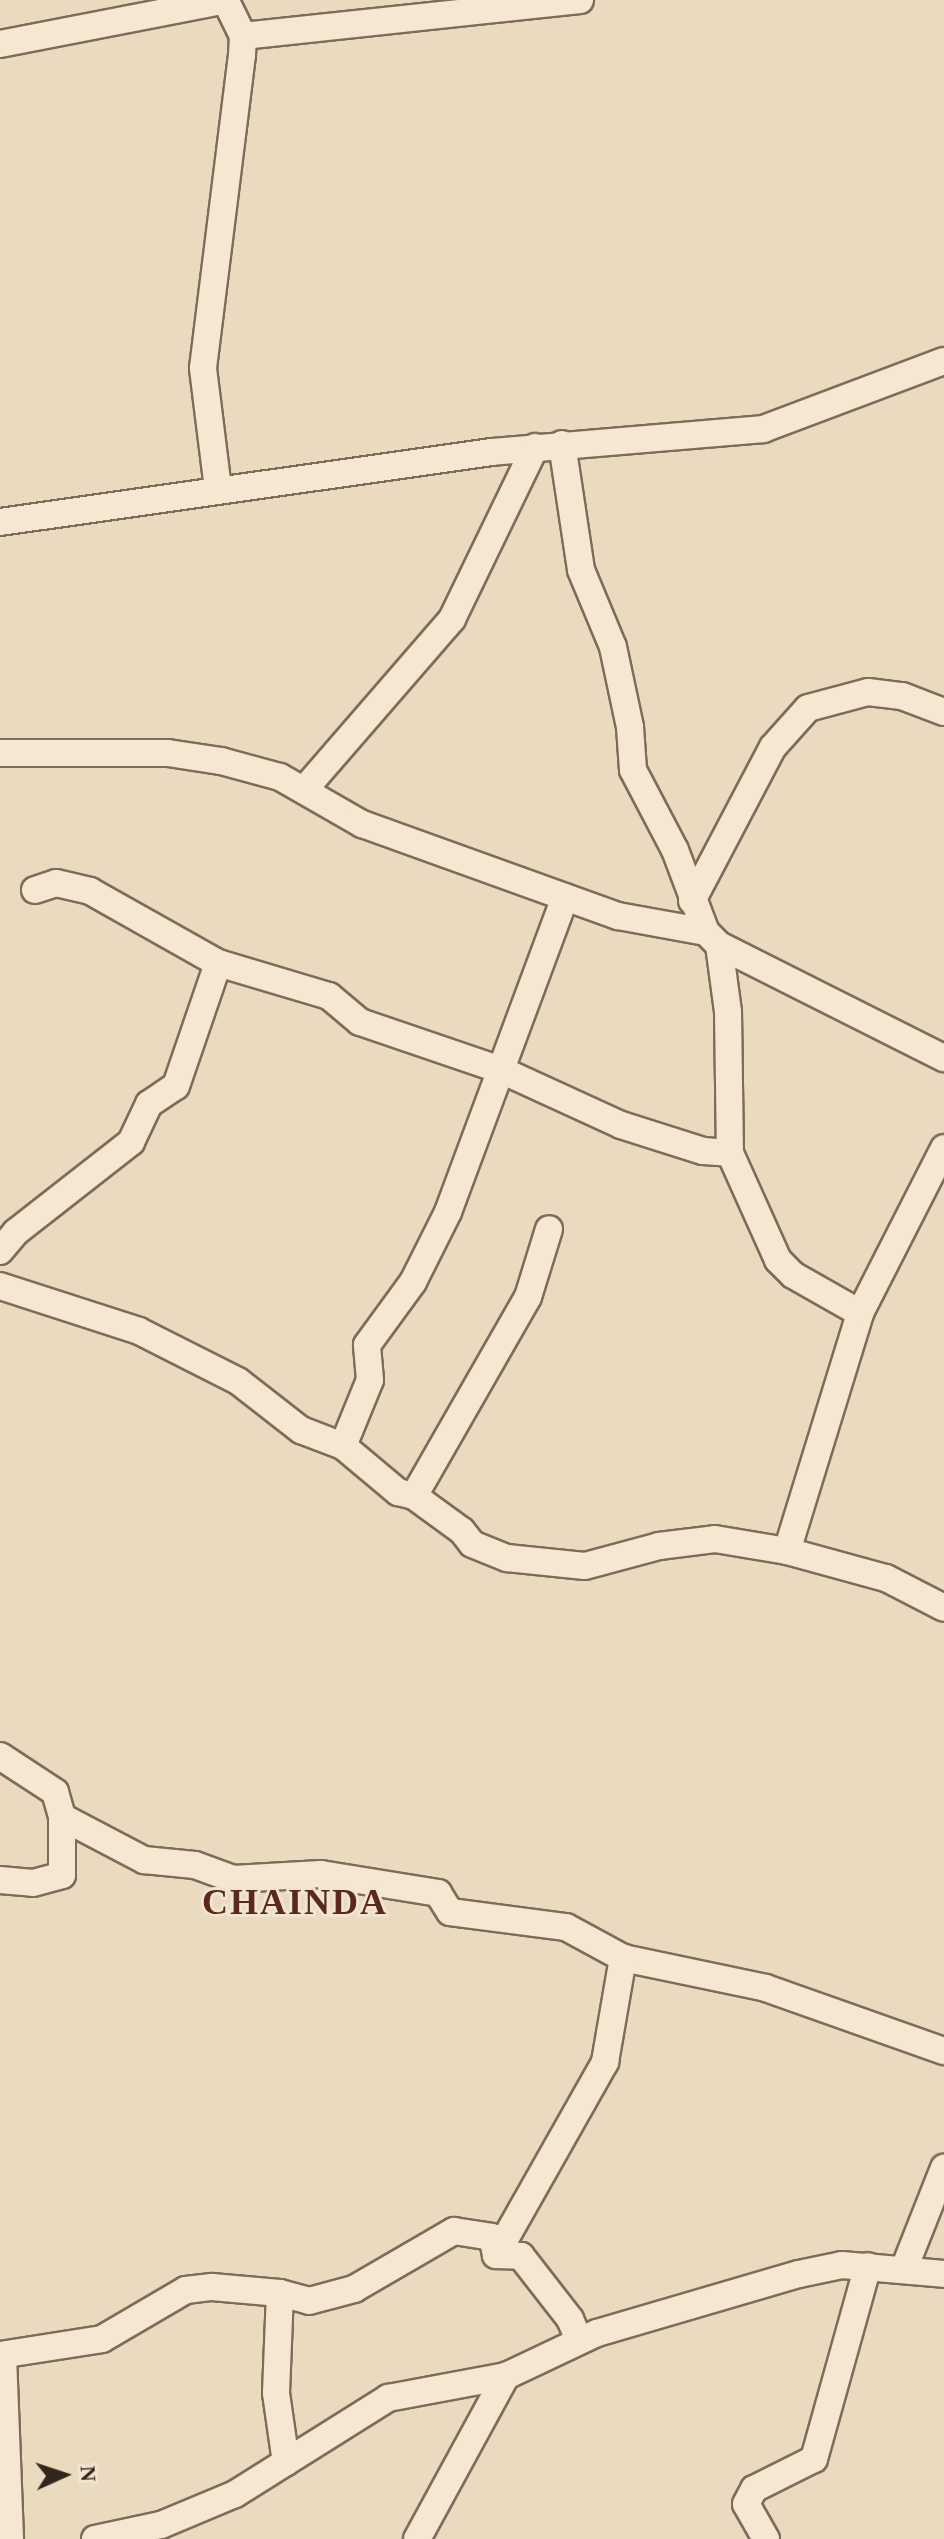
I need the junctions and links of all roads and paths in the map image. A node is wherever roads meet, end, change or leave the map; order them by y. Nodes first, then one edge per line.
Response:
1 (580, 0) edge
2 (227, 2) edge
3 (243, 36) junction
4 (0, 44) edge
5 (944, 361) edge
6 (562, 444) junction
7 (535, 447) junction
8 (218, 489) junction
9 (0, 522) edge
10 (944, 712) edge
11 (0, 753) edge
12 (304, 790) junction
13 (35, 890) dead end
14 (565, 897) junction
15 (692, 901) junction
16 (713, 938) junction
17 (218, 963) junction
18 (944, 1058) edge
19 (501, 1070) junction
20 (944, 1148) edge
21 (730, 1153) junction
22 (549, 1229) dead end
23 (0, 1251) edge
24 (0, 1286) edge
25 (860, 1313) junction
26 (343, 1446) junction
27 (414, 1496) junction
28 (787, 1551) junction
29 (944, 1608) edge
30 (0, 1756) edge
31 (62, 1817) junction
32 (0, 1880) edge
33 (623, 1958) junction
34 (944, 2051) edge
35 (944, 2168) edge
36 (496, 2255) junction
37 (868, 2266) junction
38 (904, 2269) junction
39 (944, 2274) edge
40 (280, 2293) junction
41 (579, 2340) junction
42 (2, 2356) edge
43 (506, 2376) junction
44 (286, 2462) junction
45 (10, 2539) edge
46 (95, 2539) edge
47 (417, 2539) edge
48 (766, 2539) edge

1 - 3 street
2 - 3 street
2 - 4 street
3 - 8 street
5 - 6 street
6 - 7 street
6 - 15 street
7 - 8 street
7 - 12 street
8 - 9 street
10 - 15 street
11 - 12 street
12 - 14 street
13 - 17 street
14 - 16 street
14 - 19 street
15 - 16 street
16 - 18 street
16 - 21 street
17 - 19 street
17 - 23 street
19 - 21 street
19 - 26 street
20 - 25 street
21 - 25 street
22 - 27 street
24 - 26 street
25 - 28 street
26 - 27 street
27 - 28 street
28 - 29 street
30 - 31 street
31 - 32 street
31 - 33 street
33 - 34 street
33 - 36 street
35 - 38 street
36 - 40 street
36 - 41 street
37 - 38 street
37 - 41 street
37 - 48 street
38 - 39 street
40 - 42 street
40 - 44 street
41 - 43 street
42 - 45 street
43 - 44 street
43 - 47 street
44 - 46 street

